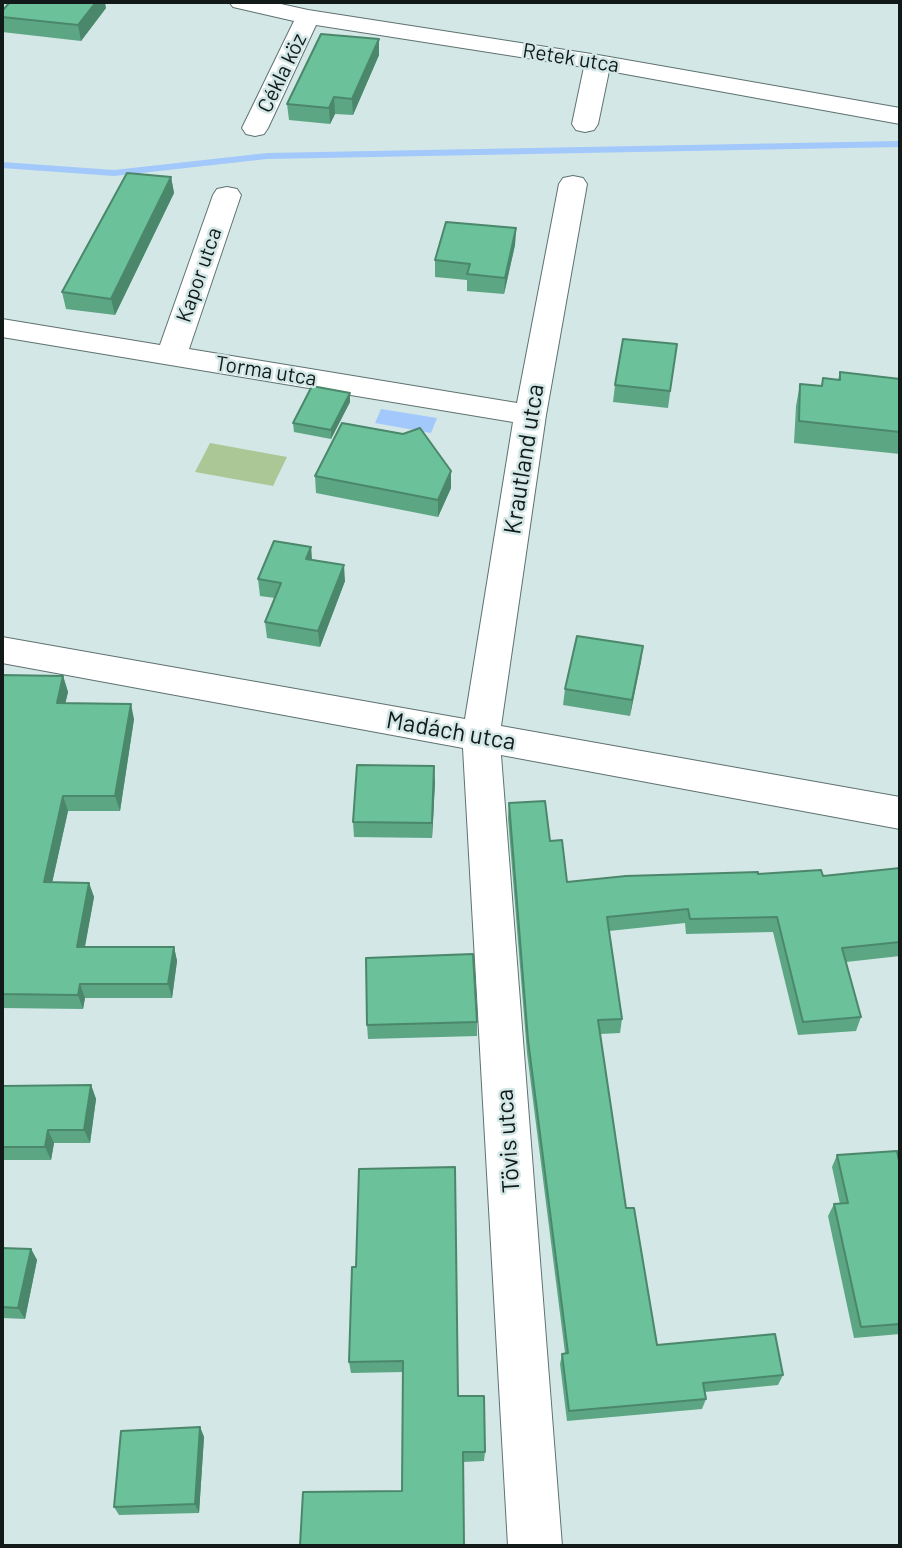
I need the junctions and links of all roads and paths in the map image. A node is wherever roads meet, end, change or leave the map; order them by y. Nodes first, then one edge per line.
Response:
1 (241, 2) edge
2 (309, 17) junction
3 (598, 62) junction
4 (900, 116) edge
5 (585, 124) dead end
6 (255, 128) dead end
7 (573, 184) dead end
8 (226, 195) dead end
9 (2, 328) edge
10 (171, 356) junction
11 (530, 415) junction
12 (2, 650) edge
13 (481, 735) junction
14 (900, 813) edge
15 (535, 1546) edge

1 - 2 street, Retek utca
2 - 3 street, Retek utca
2 - 6 street, Cékla köz
3 - 4 street, Retek utca
3 - 5 street
7 - 11 street, Krautland utca
8 - 10 street, Kapor utca
9 - 10 street, Torma utca
10 - 11 street, Torma utca
11 - 13 street, Krautland utca
12 - 13 street, Madách utca
13 - 14 street, Madách utca
13 - 15 street, Tövis utca

